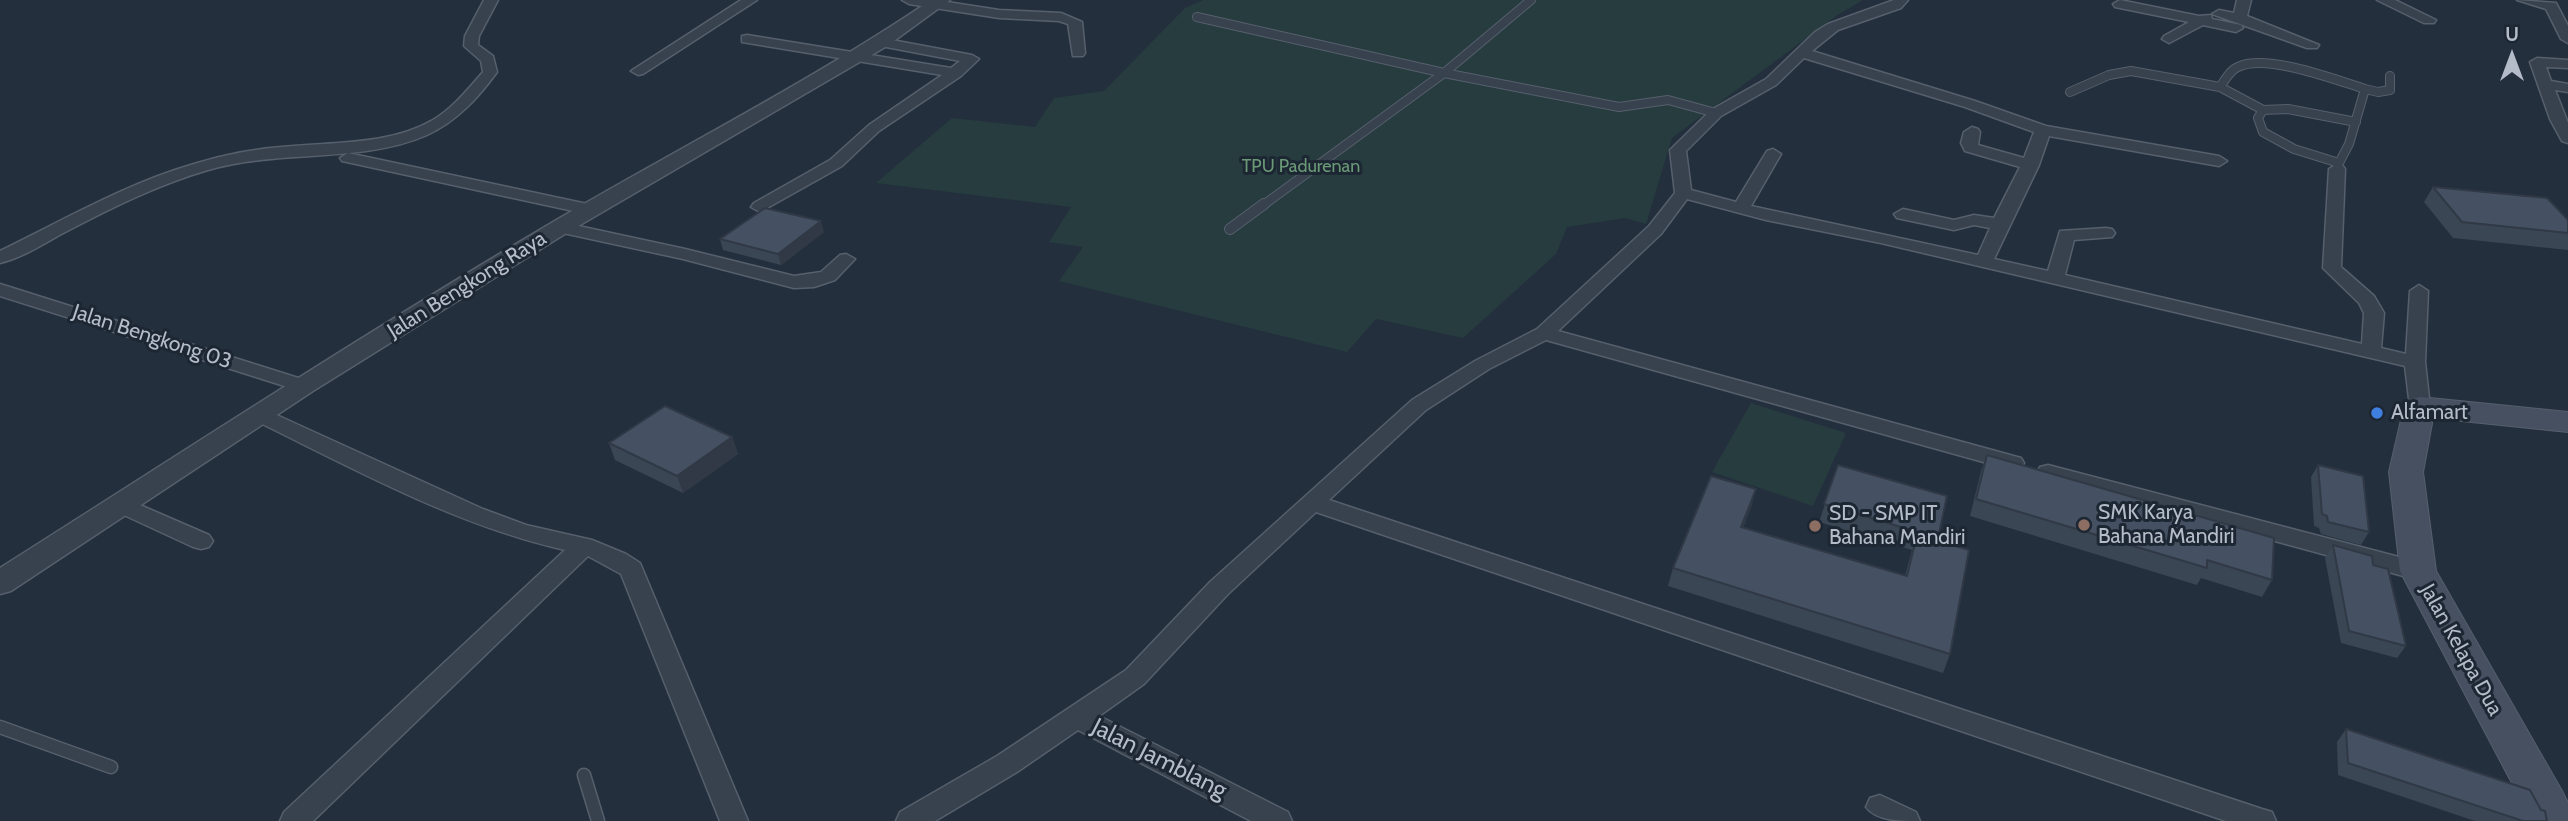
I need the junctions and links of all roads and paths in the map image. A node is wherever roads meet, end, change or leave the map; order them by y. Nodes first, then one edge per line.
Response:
1 (491, 0) edge
2 (750, 0) edge
3 (909, 0) edge
4 (1531, 0) edge
5 (1901, 0) edge
6 (2159, 0) edge
7 (2244, 0) edge
8 (2384, 0) edge
9 (2524, 0) edge
10 (939, 2) edge
11 (2120, 4) dead end
12 (1197, 17) dead end
13 (2208, 17) junction
14 (2428, 20) dead end
15 (2238, 23) junction
16 (2565, 24) edge
17 (747, 39) dead end
18 (2169, 39) dead end
19 (2568, 39) edge
20 (881, 42) junction
21 (2312, 45) dead end
22 (1804, 52) junction
23 (1078, 53) dead end
24 (856, 56) junction
25 (2568, 64) edge
26 (638, 71) dead end
27 (956, 73) junction
28 (1444, 73) junction
29 (2390, 76) dead end
30 (2544, 84) junction
31 (2220, 87) junction
32 (2568, 88) edge
33 (2365, 89) junction
34 (2070, 92) dead end
35 (2263, 110) junction
36 (1716, 113) junction
37 (2563, 120) edge
38 (2356, 122) junction
39 (2043, 130) junction
40 (1972, 132) dead end
41 (2568, 138) edge
42 (1773, 154) dead end
43 (348, 158) dead end
44 (2219, 161) dead end
45 (2031, 164) junction
46 (2338, 166) junction
47 (1683, 193) junction
48 (760, 207) dead end
49 (1741, 208) junction
50 (592, 210) junction
51 (1903, 214) dead end
52 (1998, 225) junction
53 (560, 228) junction
54 (1230, 229) dead end
55 (2106, 233) dead end
56 (0, 258) edge
57 (846, 259) dead end
58 (1984, 262) junction
59 (2055, 279) junction
60 (0, 290) edge
61 (2419, 291) dead end
62 (1544, 333) junction
63 (2371, 350) junction
64 (2415, 362) junction
65 (304, 386) junction
66 (2420, 407) junction
67 (259, 414) junction
68 (2568, 422) edge
69 (1311, 502) junction
70 (119, 504) junction
71 (201, 541) dead end
72 (584, 546) junction
73 (2418, 571) junction
74 (5, 574) edge
75 (1077, 717) junction
76 (0, 727) edge
77 (111, 767) dead end
78 (584, 775) dead end
79 (1880, 807) dead end
80 (294, 821) edge
81 (598, 821) edge
82 (734, 821) edge
83 (910, 821) edge
84 (1278, 821) edge
85 (1906, 821) edge
86 (2262, 821) edge
87 (2554, 821) edge

1 - 56 street
2 - 26 street
3 - 10 street
4 - 28 lane
5 - 22 street
6 - 13 street
7 - 15 street
8 - 14 street
9 - 16 street
10 - 20 street, Jalan Bengkong Raya
10 - 23 street
11 - 13 street
12 - 28 lane
13 - 15 street
13 - 18 street
15 - 21 street
16 - 19 street
17 - 24 street
20 - 24 street, Jalan Bengkong Raya
20 - 27 street
22 - 36 street
22 - 39 street
24 - 27 street
24 - 50 street, Jalan Bengkong Raya
25 - 30 street
27 - 48 street
28 - 36 lane
28 - 54 lane
29 - 33 lane
30 - 32 street
30 - 37 street
31 - 33 lane
31 - 34 lane
31 - 35 lane
33 - 38 lane
35 - 38 lane
35 - 46 lane
36 - 47 street
37 - 41 street
38 - 46 lane
39 - 44 street
39 - 45 street
40 - 45 street
42 - 49 street
43 - 50 street
45 - 52 street
46 - 63 street
47 - 49 street
47 - 62 street
49 - 58 street
50 - 53 street, Jalan Bengkong Raya
51 - 52 street
52 - 58 street
53 - 57 street
53 - 65 street, Jalan Bengkong Raya
55 - 59 street
58 - 59 street
59 - 63 street
60 - 65 street, Jalan Bengkong 03
61 - 64 street
62 - 69 street
62 - 73 street
63 - 64 street
64 - 66 street
65 - 67 street, Jalan Bengkong Raya
66 - 68 main road
66 - 73 main road, Jalan Kelapa Dua
67 - 70 street, Jalan Bengkong Raya
67 - 72 street
69 - 75 street
69 - 86 street
70 - 71 street
70 - 74 street, Jalan Bengkong Raya
72 - 80 street
72 - 82 street
73 - 87 main road, Jalan Kelapa Dua
75 - 83 street
75 - 84 street, Jalan Jamblang
76 - 77 lane
78 - 81 lane
79 - 85 street

